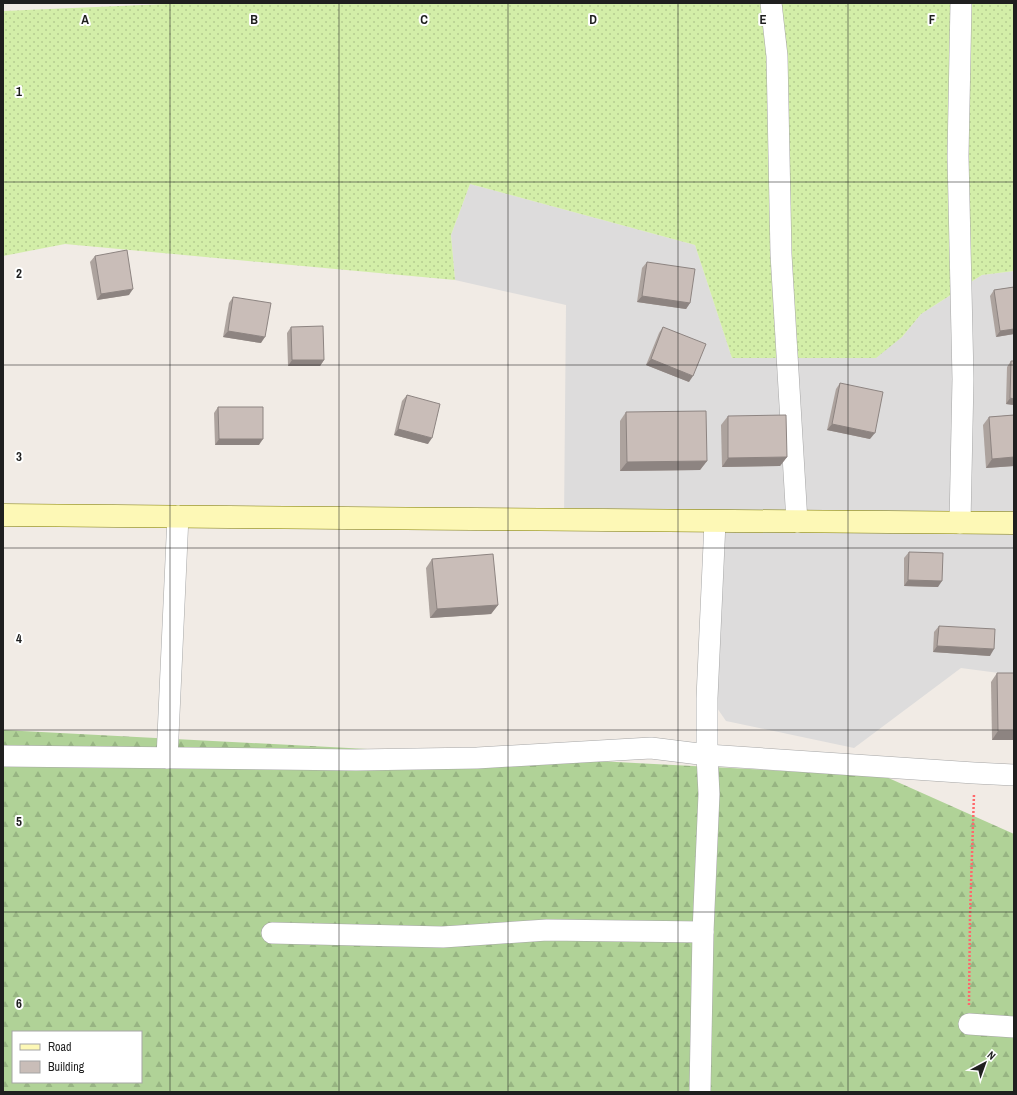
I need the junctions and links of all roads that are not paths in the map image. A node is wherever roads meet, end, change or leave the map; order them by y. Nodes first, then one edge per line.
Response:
1 (772, 3) edge
2 (961, 3) edge
3 (3, 515) edge
4 (178, 516) junction
5 (715, 522) junction
6 (797, 522) junction
7 (960, 523) junction
8 (1014, 523) edge
9 (707, 755) junction
10 (3, 756) edge
11 (167, 758) junction
12 (1014, 775) edge
13 (704, 932) junction
14 (272, 933) dead end
15 (969, 1024) road end
16 (1014, 1027) edge
17 (700, 1092) edge

1 - 6 street
2 - 7 street
3 - 4 main road
4 - 5 main road
4 - 11 street
5 - 6 main road
5 - 9 street
6 - 7 main road
7 - 8 main road
9 - 11 street
9 - 12 street
9 - 13 street
10 - 11 street
13 - 14 street
13 - 17 street
15 - 16 street

